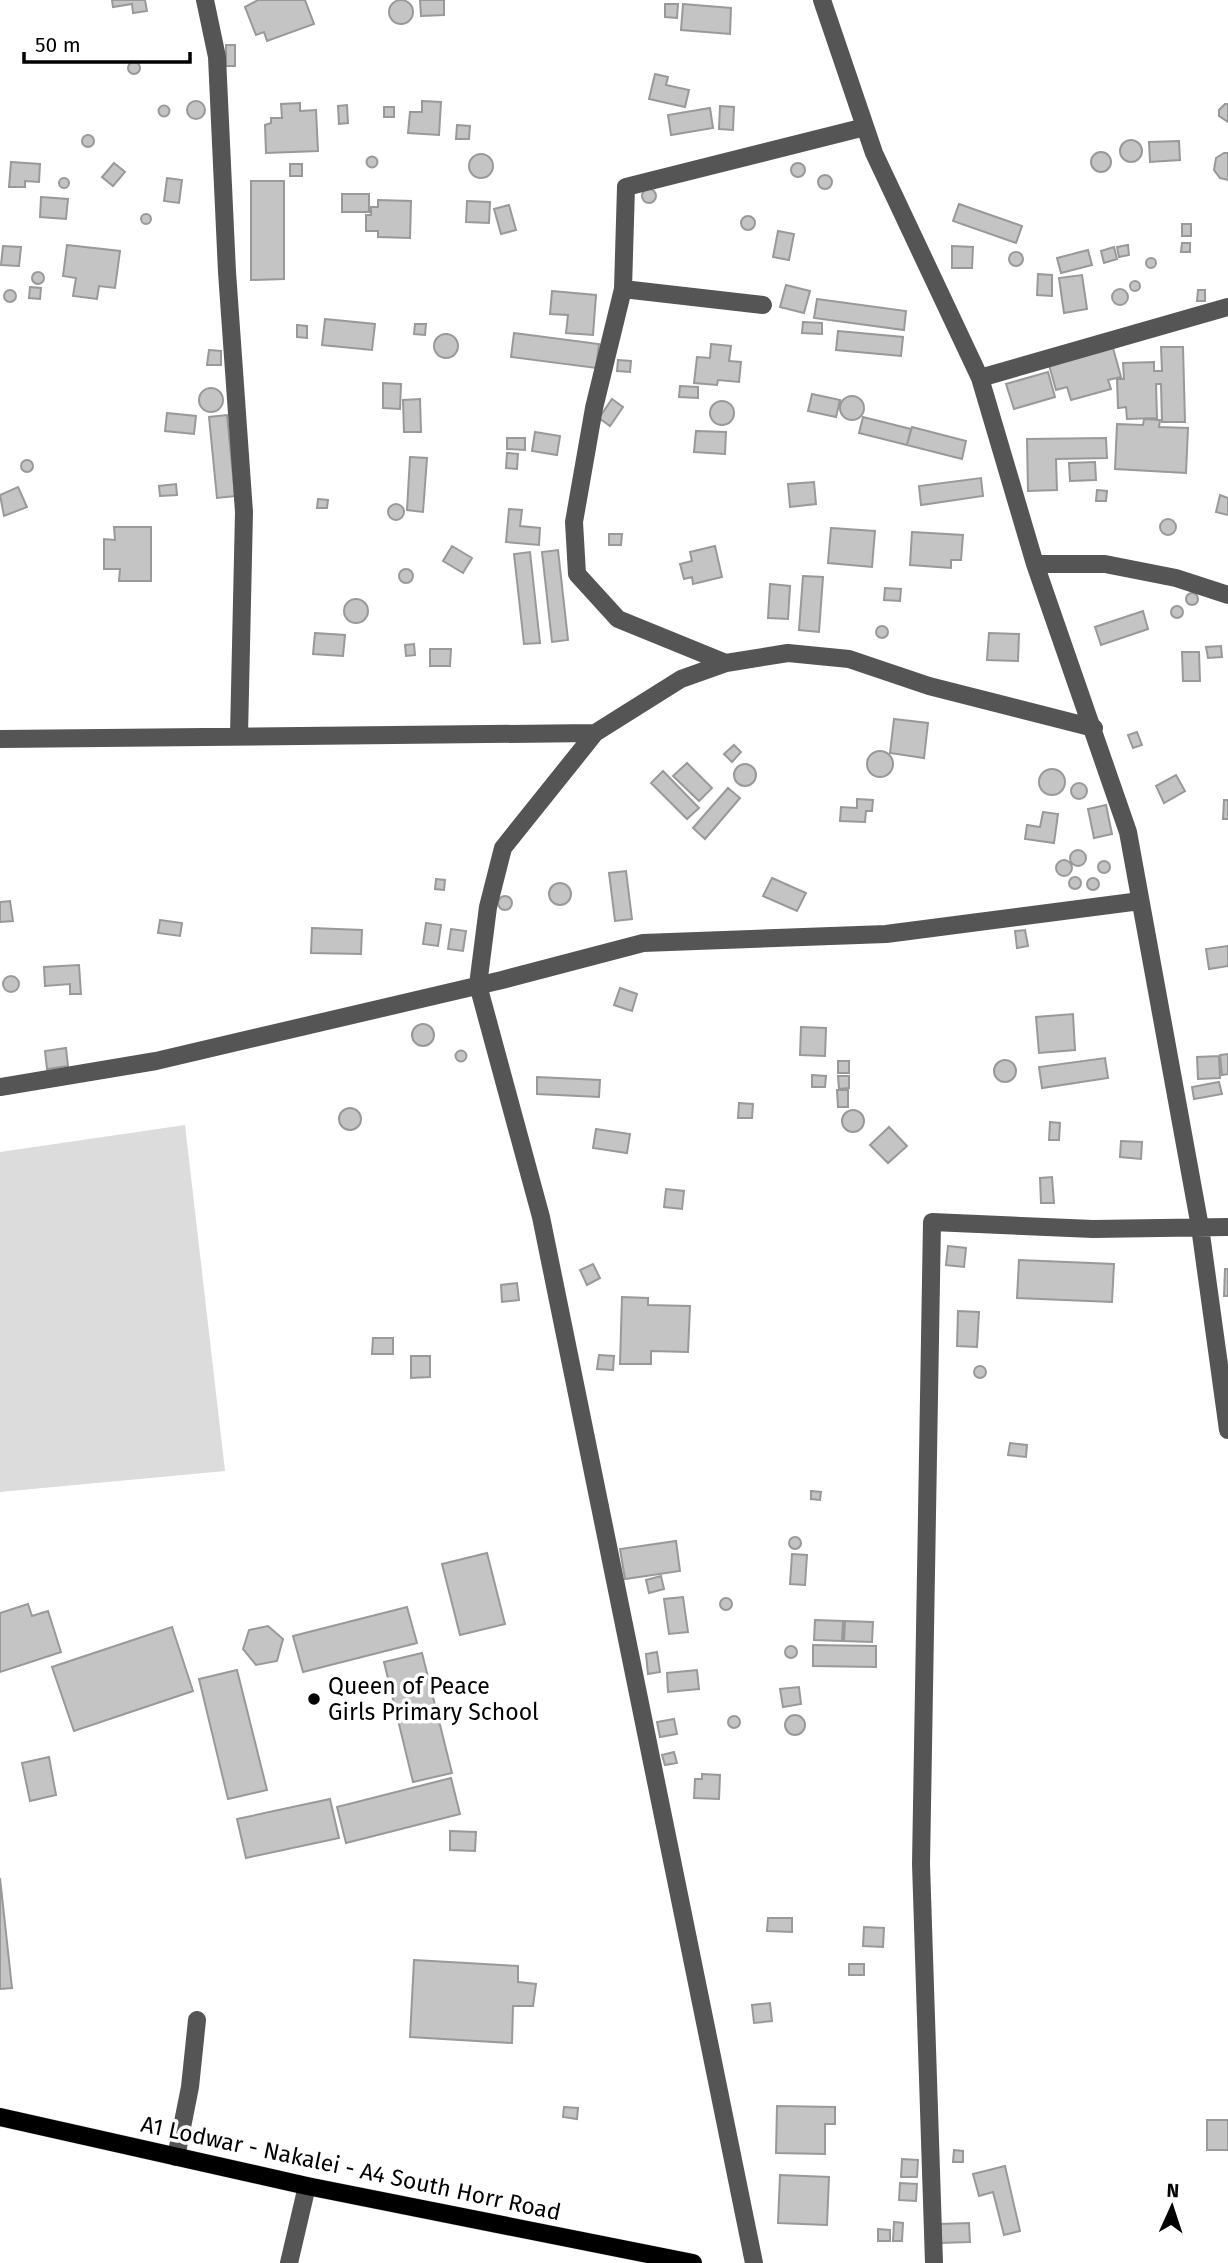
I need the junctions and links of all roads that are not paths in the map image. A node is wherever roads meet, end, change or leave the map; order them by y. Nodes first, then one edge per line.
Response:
1 (205, 0) edge
2 (822, 0) edge
3 (865, 127) junction
4 (623, 289) junction
5 (763, 305) dead end
6 (1228, 307) edge
7 (980, 378) junction
8 (1035, 564) junction
9 (1228, 595) edge
10 (726, 663) junction
11 (1094, 728) junction
12 (594, 733) junction
13 (239, 735) junction
14 (0, 739) edge
15 (1140, 901) junction
16 (478, 985) junction
17 (0, 1087) edge
18 (1200, 1227) junction
19 (1228, 1227) edge
20 (1228, 1430) edge
21 (197, 2020) dead end
22 (0, 2117) edge
23 (176, 2157) junction
24 (307, 2186) junction
25 (289, 2263) edge
26 (693, 2263) edge
27 (754, 2263) edge
28 (934, 2263) edge

1 - 13 street
2 - 3 street
3 - 4 street
3 - 7 street
4 - 5 street
4 - 10 street
6 - 7 street
7 - 8 street
8 - 9 street
8 - 11 street
10 - 11 street
10 - 12 street
11 - 15 street
12 - 13 street
12 - 16 street
13 - 14 street
15 - 16 street
15 - 18 street
16 - 17 street
16 - 27 street
18 - 19 street
18 - 20 street
18 - 28 street
21 - 23 street
22 - 23 main road, A1 Lodwar - Nakalei - A4 South Horr Road
23 - 24 main road, A1 Lodwar - Nakalei - A4 South Horr Road
24 - 25 street
24 - 26 main road, A1 Lodwar - Nakalei - A4 South Horr Road

